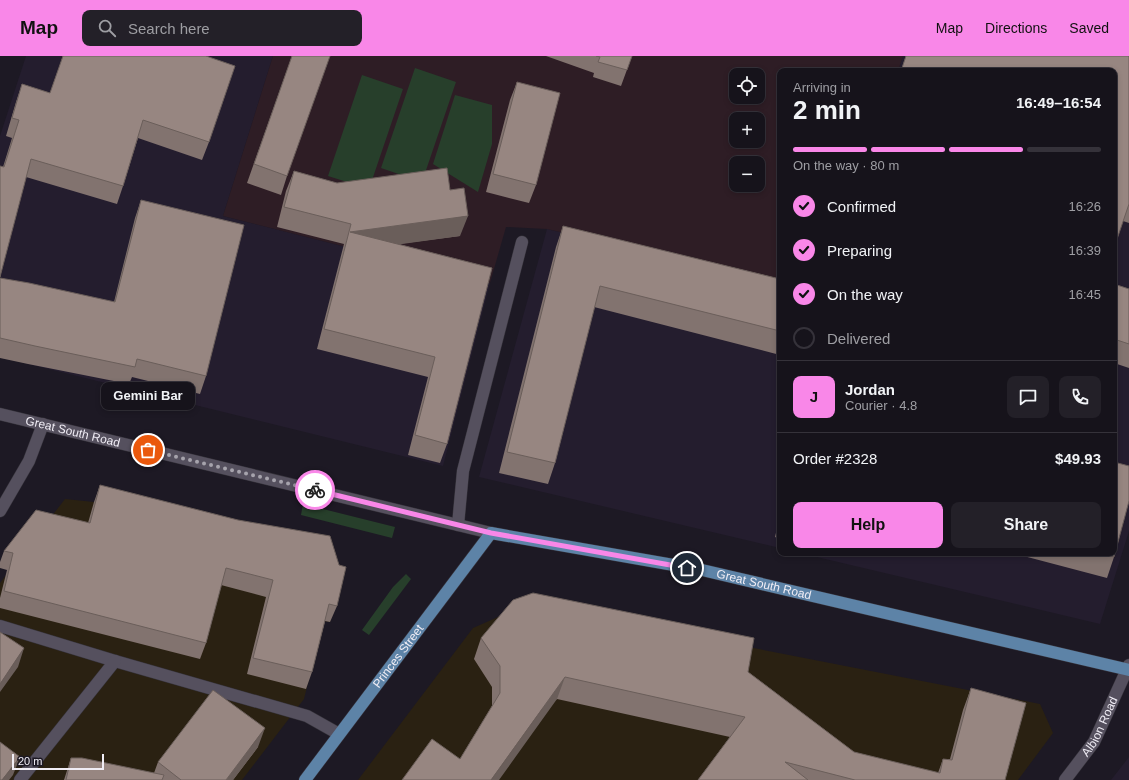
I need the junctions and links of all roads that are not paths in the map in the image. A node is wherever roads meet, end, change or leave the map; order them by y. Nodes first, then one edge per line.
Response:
1 (522, 242) dead end
2 (0, 414) edge
3 (43, 424) junction
4 (0, 510) edge
5 (458, 525) junction
6 (491, 533) junction
7 (0, 626) edge
8 (114, 661) junction
9 (1128, 668) edge
10 (339, 734) junction
11 (20, 780) edge
12 (305, 780) edge
13 (1065, 780) edge

1 - 5 street
2 - 3 street, Great South Road
3 - 4 street
3 - 5 street, Great South Road
5 - 6 street, Great South Road
6 - 9 main road, Great South Road
6 - 10 main road, Princes Street
7 - 8 street
8 - 10 street
8 - 11 street
9 - 13 street, Albion Road
10 - 12 main road, Princes Street

